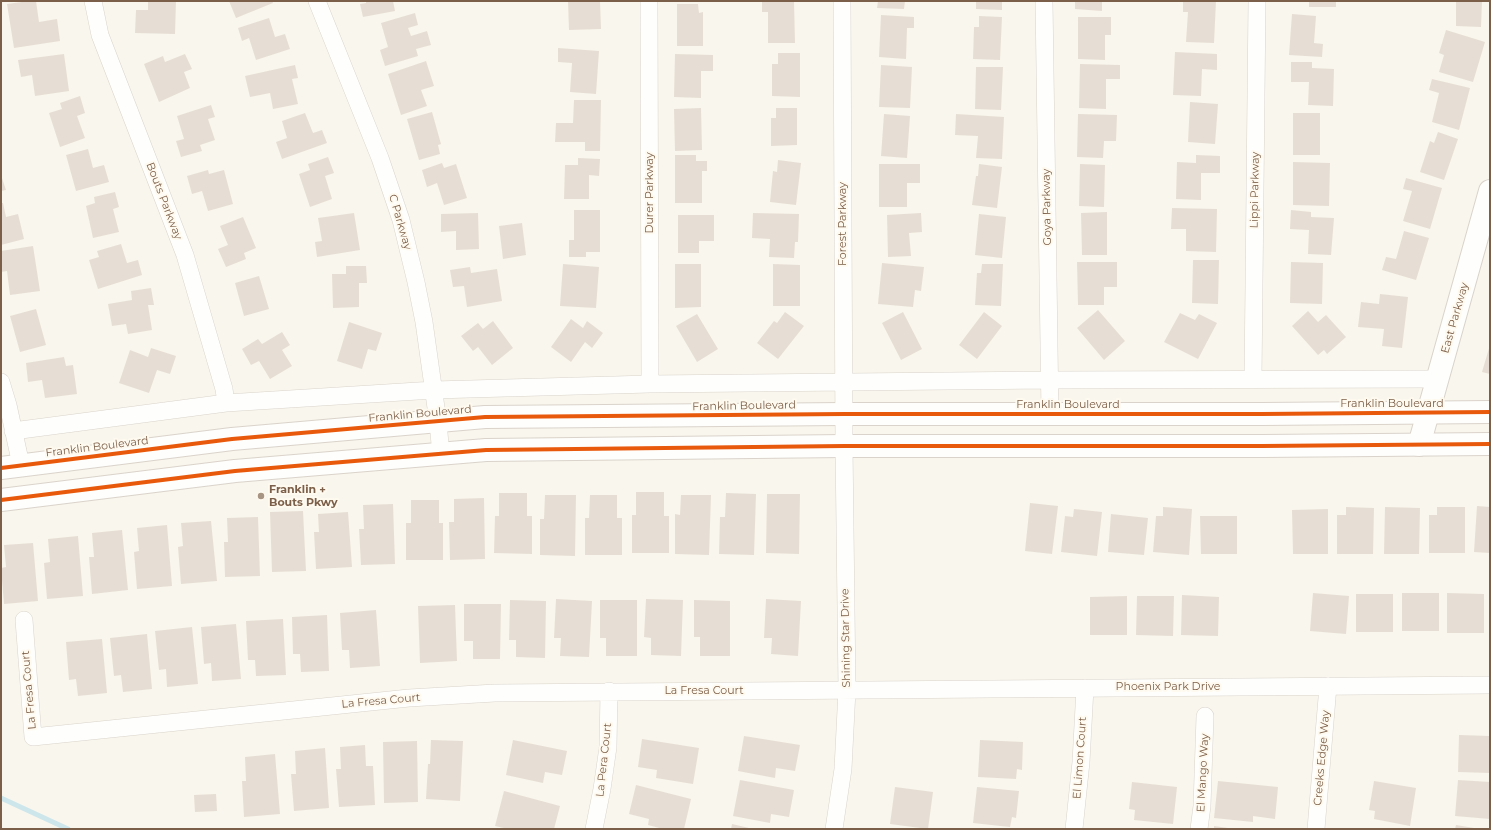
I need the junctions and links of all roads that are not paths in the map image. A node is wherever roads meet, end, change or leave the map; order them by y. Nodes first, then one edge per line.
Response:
1 (93, 1) edge
2 (317, 1) edge
3 (649, 1) edge
4 (842, 1) edge
5 (1044, 1) edge
6 (1257, 1) edge
7 (1490, 191) edge
8 (1253, 379) junction
9 (1438, 379) junction
10 (1049, 380) junction
11 (1, 382) edge
12 (844, 382) junction
13 (650, 384) junction
14 (434, 390) junction
15 (226, 404) junction
16 (1428, 412) junction
17 (1490, 412) edge
18 (844, 414) junction
19 (1050, 414) junction
20 (438, 422) junction
21 (14, 431) junction
22 (1419, 444) junction
23 (1490, 444) edge
24 (844, 446) junction
25 (441, 455) junction
26 (11, 467) edge
27 (1, 500) edge
28 (24, 620) dead end
29 (1490, 684) edge
30 (1328, 686) junction
31 (1085, 688) junction
32 (847, 690) junction
33 (609, 691) junction
34 (1205, 716) dead end
35 (594, 829) edge
36 (834, 829) edge
37 (1074, 829) edge
38 (1199, 829) edge
39 (1316, 829) edge

1 - 15 street, Bouts Parkway
2 - 14 street, C Parkway
3 - 13 street, Durer Parkway
4 - 12 street, Forest Parkway
5 - 10 street, Goya Parkway
6 - 8 street, Lippi Parkway
7 - 9 main road, East Parkway
8 - 9 street
8 - 10 street
9 - 16 main road, East Parkway
10 - 12 street
10 - 19 street, Goya Parkway
11 - 21 street
12 - 13 street
12 - 18 street, Forest Parkway
13 - 14 street
14 - 15 street
14 - 20 street, C Parkway
15 - 21 street
16 - 17 main road, Franklin Boulevard
16 - 19 main road, Franklin Boulevard
16 - 22 main road, East Parkway
18 - 19 main road, Franklin Boulevard
18 - 20 main road, Franklin Boulevard
18 - 24 street, Forest Parkway
20 - 25 street, C Parkway
20 - 26 main road, Franklin Boulevard
21 - 26 street
22 - 23 main road
22 - 24 main road
24 - 25 main road
24 - 32 street, Shining Star Drive
25 - 27 main road
28 - 33 street, La Fresa Court
29 - 30 street, Phoenix Park Drive
30 - 31 street, Phoenix Park Drive
30 - 39 street, Creeks Edge Way
31 - 32 street, Phoenix Park Drive
31 - 37 street, El Limon Court
32 - 33 street, La Fresa Court
32 - 36 street, Shining Star Drive
33 - 35 street, La Pera Court
34 - 38 street, El Mango Way

